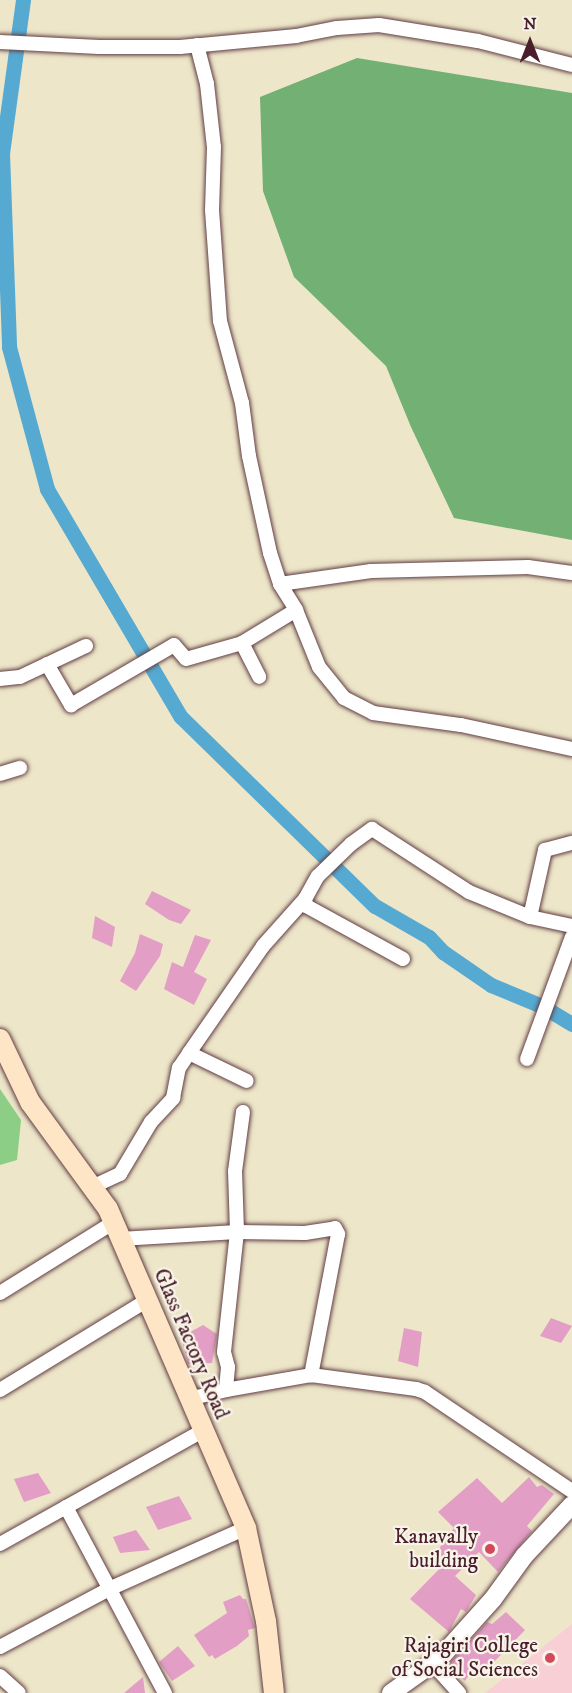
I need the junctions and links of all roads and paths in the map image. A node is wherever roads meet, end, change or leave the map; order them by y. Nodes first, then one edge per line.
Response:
1 (0, 42) edge
2 (197, 45) junction
3 (572, 65) edge
4 (572, 573) edge
5 (280, 584) junction
6 (296, 610) junction
7 (242, 643) junction
8 (86, 646) dead end
9 (47, 664) junction
10 (259, 677) dead end
11 (0, 679) edge
12 (572, 749) edge
13 (20, 768) dead end
14 (0, 774) edge
15 (572, 843) edge
16 (305, 899) junction
17 (530, 917) junction
18 (572, 926) edge
19 (572, 937) edge
20 (403, 959) dead end
21 (0, 1039) edge
22 (189, 1053) junction
23 (527, 1059) dead end
24 (247, 1081) dead end
25 (243, 1112) dead end
26 (92, 1187) junction
27 (117, 1230) junction
28 (237, 1232) junction
29 (0, 1293) edge
30 (146, 1301) junction
31 (311, 1375) junction
32 (0, 1390) edge
33 (225, 1390) junction
34 (188, 1398) junction
35 (202, 1431) junction
36 (572, 1491) edge
37 (572, 1505) edge
38 (66, 1507) junction
39 (246, 1528) junction
40 (0, 1544) edge
41 (109, 1588) junction
42 (0, 1647) edge
43 (433, 1664) junction
44 (0, 1676) edge
45 (19, 1693) edge
46 (165, 1693) edge
47 (274, 1693) edge
48 (391, 1693) edge
49 (459, 1693) edge

1 - 2 street
2 - 3 street
2 - 5 street
4 - 5 street
5 - 6 street
6 - 7 street
6 - 12 street
7 - 9 street
7 - 10 street
8 - 9 street
9 - 11 street
13 - 14 street
15 - 17 street
16 - 17 street
16 - 20 street
16 - 22 street
17 - 18 street
19 - 23 street
21 - 26 main road, Glass Factory Road
22 - 24 street
22 - 26 street
25 - 28 street
26 - 27 main road, Glass Factory Road
27 - 28 street
27 - 29 street
27 - 30 main road, Glass Factory Road
28 - 31 street
28 - 33 street
30 - 32 street
30 - 34 main road, Glass Factory Road
31 - 33 street
31 - 36 street
33 - 34 street
34 - 35 main road, Glass Factory Road
35 - 38 street
35 - 39 main road, Glass Factory Road
37 - 43 street
38 - 40 street
38 - 41 street
39 - 41 street
39 - 47 main road, Glass Factory Road
41 - 42 street
41 - 46 street
43 - 48 street
43 - 49 street
44 - 45 street

